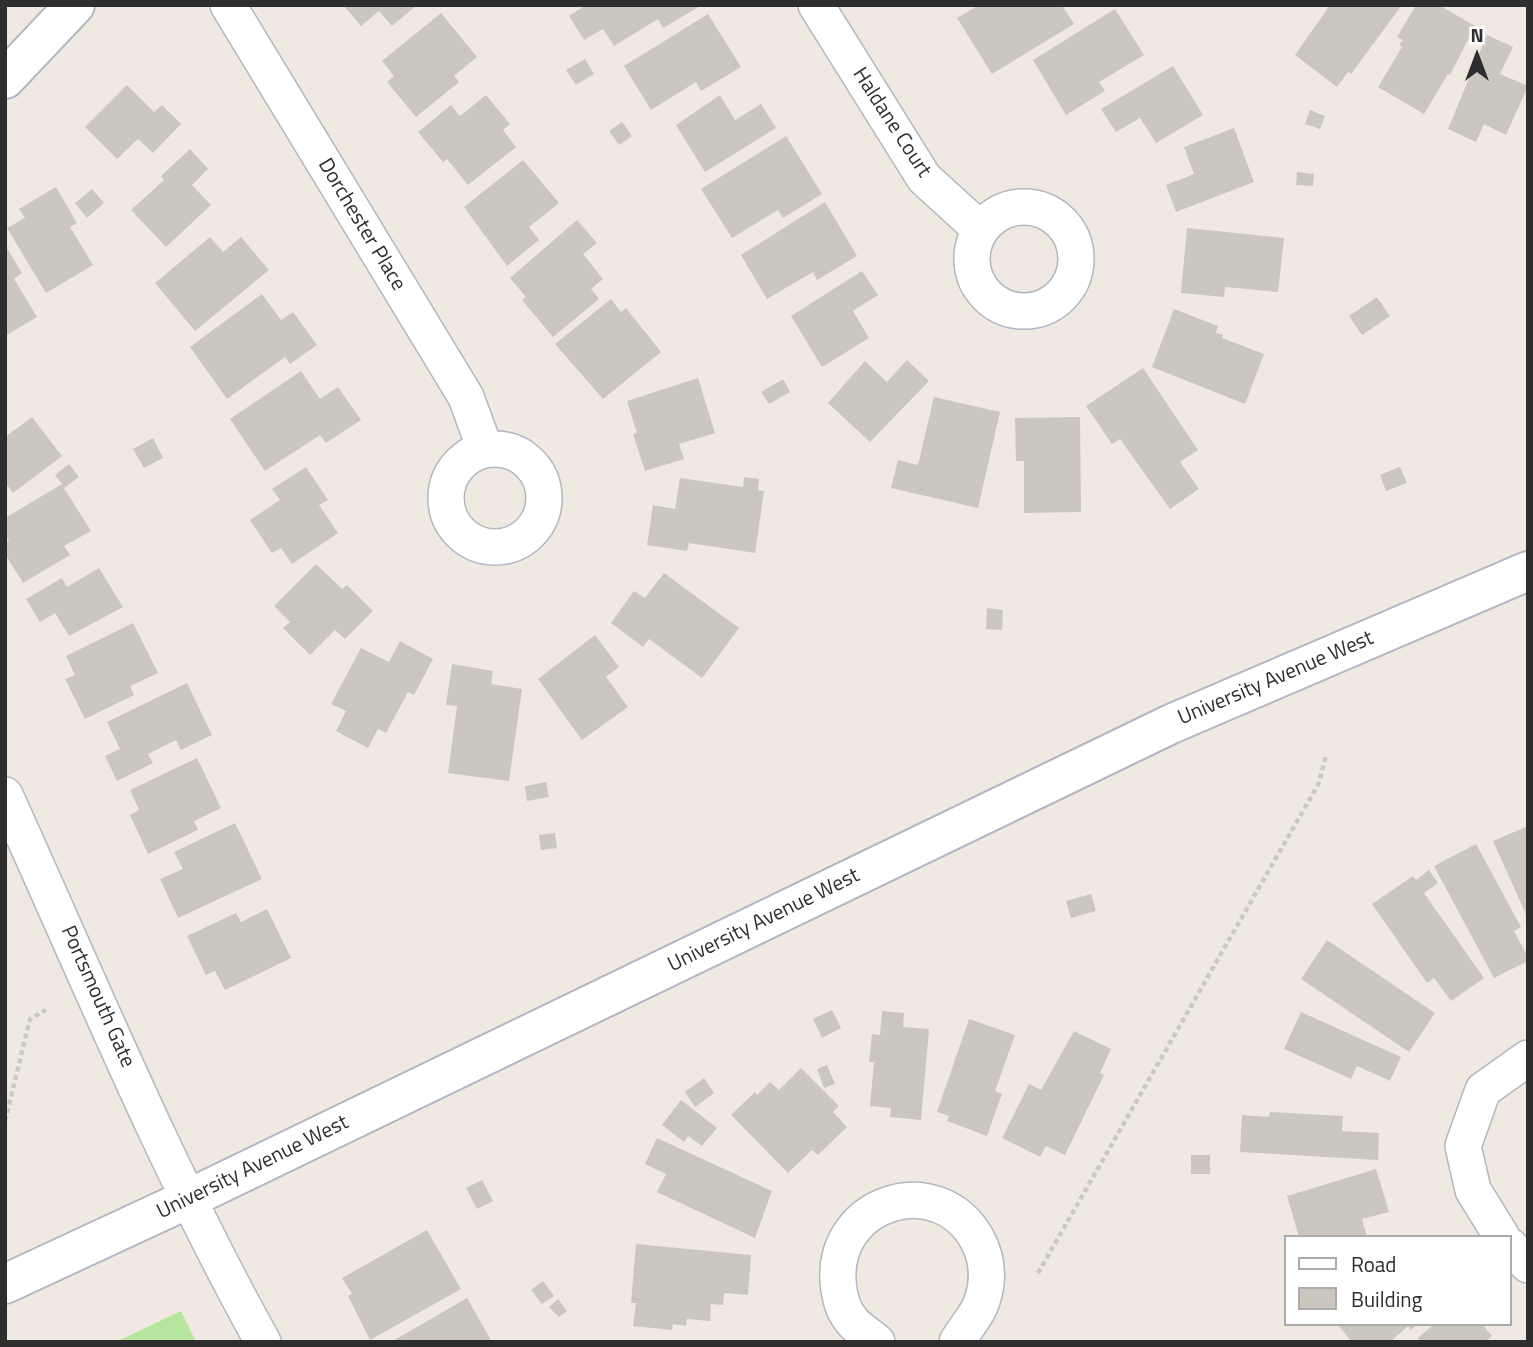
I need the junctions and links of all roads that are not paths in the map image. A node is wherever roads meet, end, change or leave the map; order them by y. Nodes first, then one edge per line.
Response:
1 (75, 5) edge
2 (228, 5) edge
3 (816, 5) edge
4 (5, 79) edge
5 (981, 230) dead end
6 (485, 449) dead end
7 (1528, 570) edge
8 (5, 795) edge
9 (1528, 1058) edge
10 (190, 1198) junction
11 (1501, 1235) edge
12 (1512, 1248) edge
13 (1528, 1265) edge
14 (5, 1284) edge
15 (955, 1338) edge
16 (263, 1342) edge
17 (877, 1342) edge

1 - 4 main road
2 - 6 street, Dorchester Place
3 - 5 street, Haldane Court
7 - 10 main road, University Avenue West
8 - 10 street, Portsmouth Gate
9 - 11 street
10 - 14 main road, University Avenue West
10 - 16 street, Portsmouth Gate
12 - 13 street
15 - 17 street

